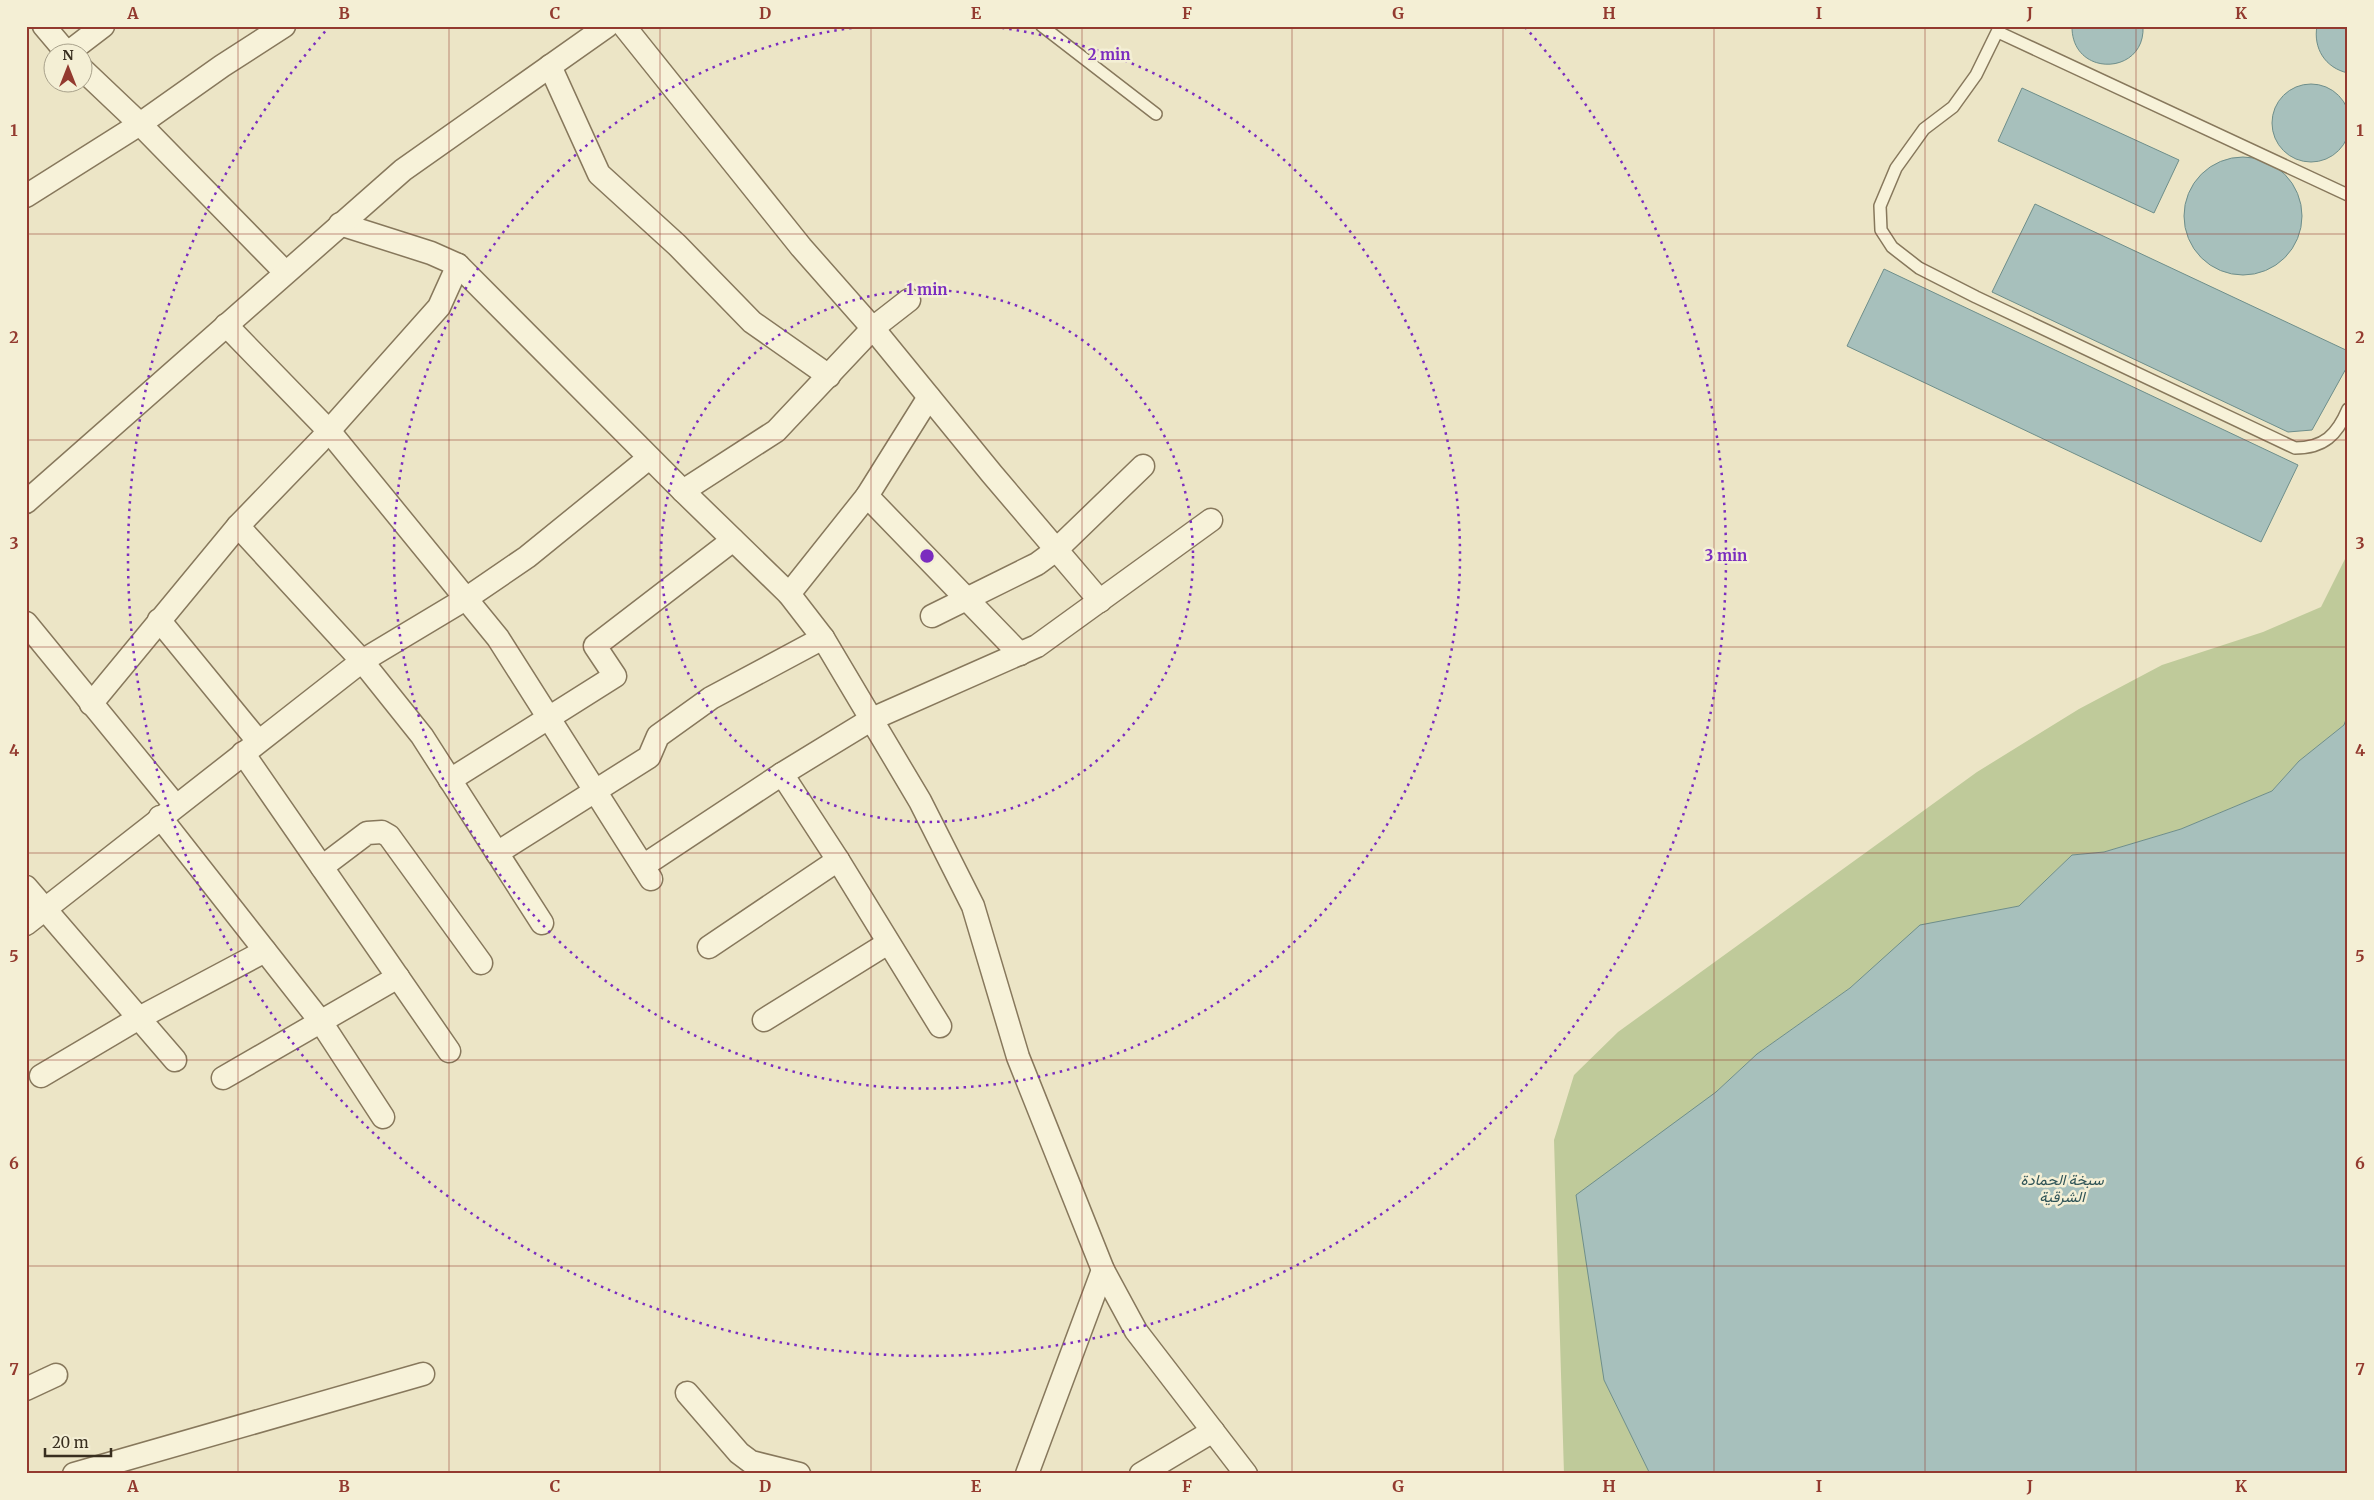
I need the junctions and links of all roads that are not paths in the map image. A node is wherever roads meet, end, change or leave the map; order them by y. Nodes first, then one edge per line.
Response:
1 (44, 26) edge
2 (103, 26) edge
3 (284, 26) edge
4 (607, 26) edge
5 (624, 26) edge
6 (1042, 26) edge
7 (1999, 29) edge
8 (59, 42) edge
9 (81, 42) edge
10 (550, 66) junction
11 (92, 78) edge
12 (1156, 114) dead end
13 (140, 124) junction
14 (2348, 195) edge
15 (26, 196) edge
16 (340, 224) junction
17 (458, 265) junction
18 (285, 272) junction
19 (909, 300) dead end
20 (226, 325) junction
21 (873, 328) junction
22 (829, 376) junction
23 (929, 397) junction
24 (2348, 409) edge
25 (329, 431) junction
26 (649, 458) junction
27 (1143, 466) dead end
28 (682, 491) junction
29 (867, 496) junction
30 (26, 502) edge
31 (1211, 520) dead end
32 (238, 526) junction
33 (733, 540) junction
34 (1056, 550) junction
35 (789, 594) junction
36 (467, 598) junction
37 (967, 599) junction
38 (1100, 601) junction
39 (932, 616) dead end
40 (159, 620) junction
41 (26, 623) edge
42 (823, 638) junction
43 (1020, 654) junction
44 (362, 660) junction
45 (92, 704) junction
46 (548, 717) junction
47 (872, 719) junction
48 (250, 747) junction
49 (782, 774) junction
50 (450, 780) junction
51 (595, 791) junction
52 (168, 811) junction
53 (497, 853) junction
54 (838, 860) junction
55 (322, 868) junction
56 (26, 887) edge
57 (45, 909) junction
58 (542, 923) dead end
59 (26, 924) edge
60 (888, 943) junction
61 (709, 947) dead end
62 (265, 951) junction
63 (481, 963) dead end
64 (398, 977) junction
65 (139, 1018) junction
66 (764, 1020) dead end
67 (321, 1022) junction
68 (940, 1026) dead end
69 (449, 1051) dead end
70 (175, 1060) dead end
71 (41, 1076) dead end
72 (223, 1078) dead end
73 (383, 1116) dead end
74 (1104, 1270) junction
75 (423, 1374) dead end
76 (56, 1375) dead end
77 (26, 1388) edge
78 (687, 1393) dead end
79 (1213, 1431) junction
80 (750, 1468) edge
81 (74, 1474) edge
82 (799, 1474) edge
83 (1027, 1474) edge
84 (1140, 1474) edge
85 (1246, 1474) edge

1 - 8 street
2 - 9 street
3 - 13 street
4 - 10 street
5 - 21 street
6 - 12 lane
7 - 14 lane
7 - 24 lane
10 - 16 street
10 - 22 street
11 - 13 street
13 - 15 street
13 - 18 street
16 - 17 street
16 - 18 street
17 - 25 street
17 - 26 street
18 - 20 street
19 - 21 street
20 - 25 street
20 - 30 street
21 - 22 street
21 - 23 street
22 - 28 street
23 - 29 street
23 - 34 street
25 - 32 street
25 - 36 street
26 - 28 street
26 - 36 street
27 - 34 street
28 - 33 street
29 - 35 street
29 - 37 street
31 - 38 street
32 - 40 street
32 - 44 street
33 - 35 street
33 - 46 street
34 - 37 street
34 - 38 street
35 - 42 street
36 - 44 street
36 - 46 street
37 - 39 street
37 - 43 street
38 - 43 street
40 - 45 street
40 - 48 street
41 - 45 street
42 - 47 street
42 - 51 street
43 - 47 street
44 - 48 street
44 - 50 street
45 - 52 street
46 - 50 street
46 - 51 street
47 - 49 street
47 - 74 street
48 - 52 street
48 - 55 street
49 - 51 street
49 - 54 street
50 - 53 street
51 - 53 street
52 - 57 street
52 - 62 street
53 - 58 street
54 - 60 street
54 - 61 street
55 - 63 street
55 - 64 street
56 - 57 street
57 - 59 street
57 - 65 street
60 - 66 street
60 - 68 street
62 - 65 street
62 - 67 street
64 - 67 street
64 - 69 street
65 - 70 street
65 - 71 street
67 - 72 street
67 - 73 street
74 - 79 street
74 - 83 street
75 - 81 street
76 - 77 street
78 - 80 street
79 - 84 street
79 - 85 street
80 - 82 street

